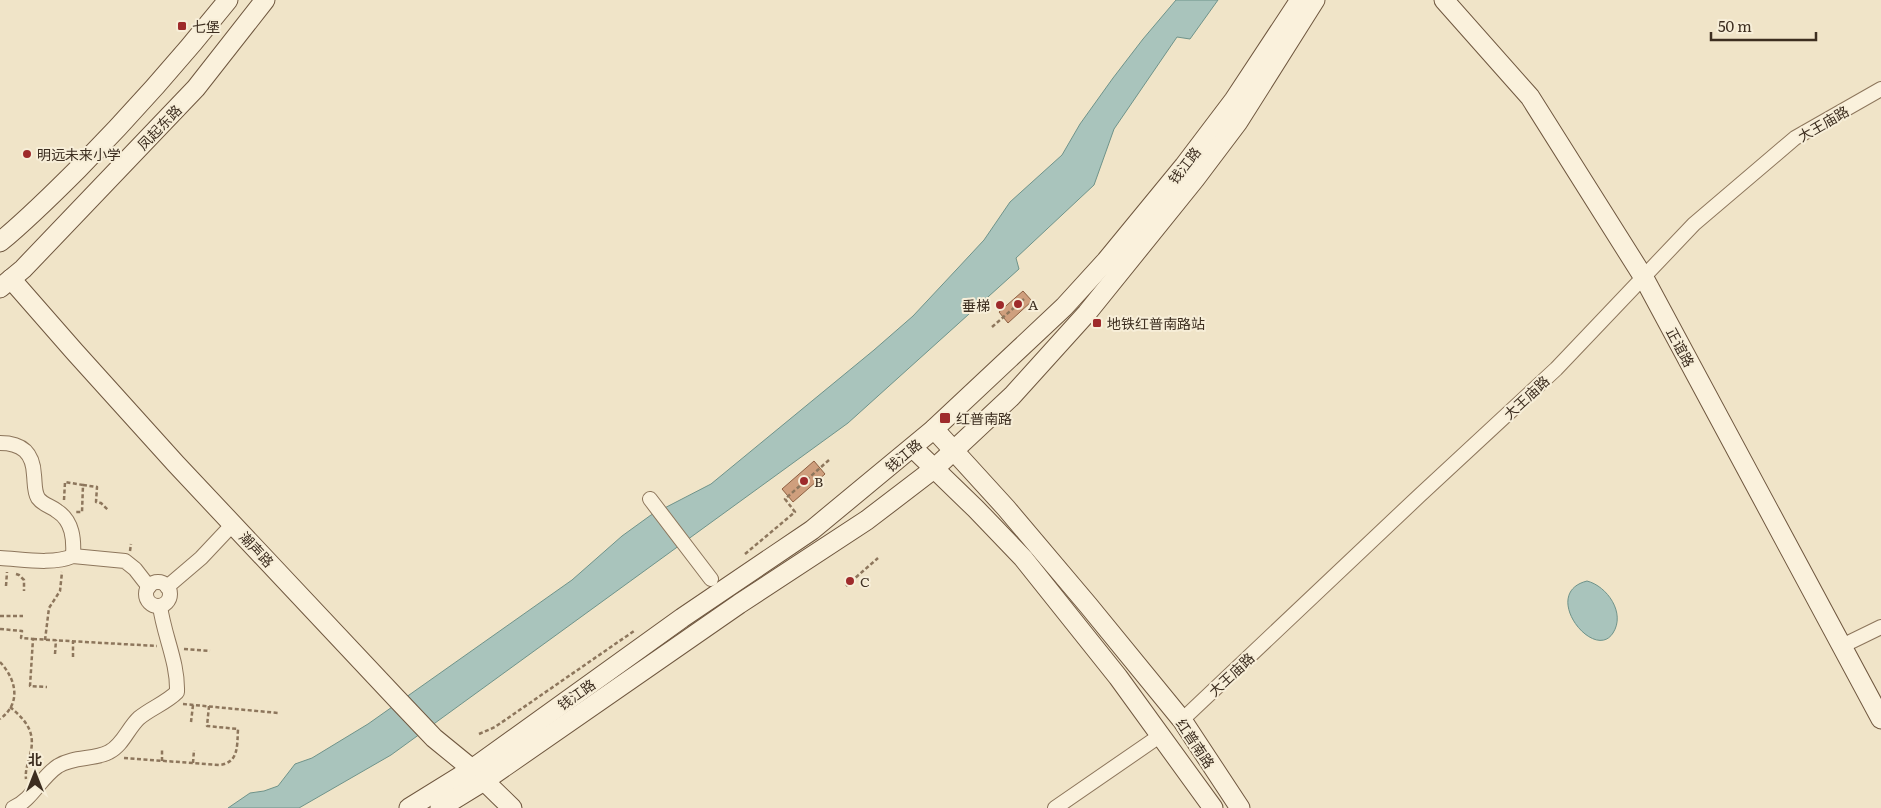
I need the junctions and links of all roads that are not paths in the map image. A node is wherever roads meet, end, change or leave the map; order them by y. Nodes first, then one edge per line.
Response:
1 (228, 0) edge
2 (265, 0) edge
3 (1300, 0) edge
4 (1315, 0) edge
5 (1444, 0) edge
6 (1881, 89) edge
7 (0, 242) edge
8 (1644, 278) junction
9 (6, 283) edge
10 (934, 429) junction
11 (0, 443) edge
12 (912, 448) junction
13 (953, 451) junction
14 (935, 468) junction
15 (650, 499) dead end
16 (234, 524) junction
17 (0, 558) edge
18 (69, 558) junction
19 (711, 579) dead end
20 (149, 587) junction
21 (167, 588) junction
22 (160, 606) junction
23 (1881, 627) edge
24 (1842, 646) junction
25 (1881, 719) edge
26 (1182, 720) junction
27 (1161, 735) junction
28 (478, 775) junction
29 (13, 808) edge
30 (409, 808) edge
31 (440, 808) edge
32 (512, 808) edge
33 (1055, 808) edge
34 (1213, 808) edge
35 (1240, 808) edge

1 - 7 main road, 凤起东路
2 - 9 main road, 凤起东路
3 - 10 main road, 钱江路
4 - 13 main road, 钱江路
5 - 8 main road, 正谊路
6 - 8 street, 大王庙路
8 - 24 main road, 正谊路
8 - 26 street, 大王庙路
9 - 16 main road, 潮声路
10 - 12 main road, 钱江路
10 - 13 main road, 红普南路
11 - 18 street
12 - 14 main road, 红普南路
12 - 28 main road, 钱江路
13 - 14 main road, 钱江路
13 - 26 main road, 红普南路
14 - 27 main road, 红普南路
14 - 28 main road, 钱江路
15 - 19 street
16 - 21 street
16 - 28 main road, 潮声路
17 - 18 street
18 - 20 street
20 - 21 street
20 - 22 street
21 - 22 street
22 - 29 street
23 - 24 street
24 - 25 main road, 正谊路
26 - 35 main road, 红普南路
27 - 33 street
27 - 34 main road, 红普南路
28 - 30 main road, 钱江路
28 - 31 main road, 钱江路
28 - 32 main road, 潮声路

